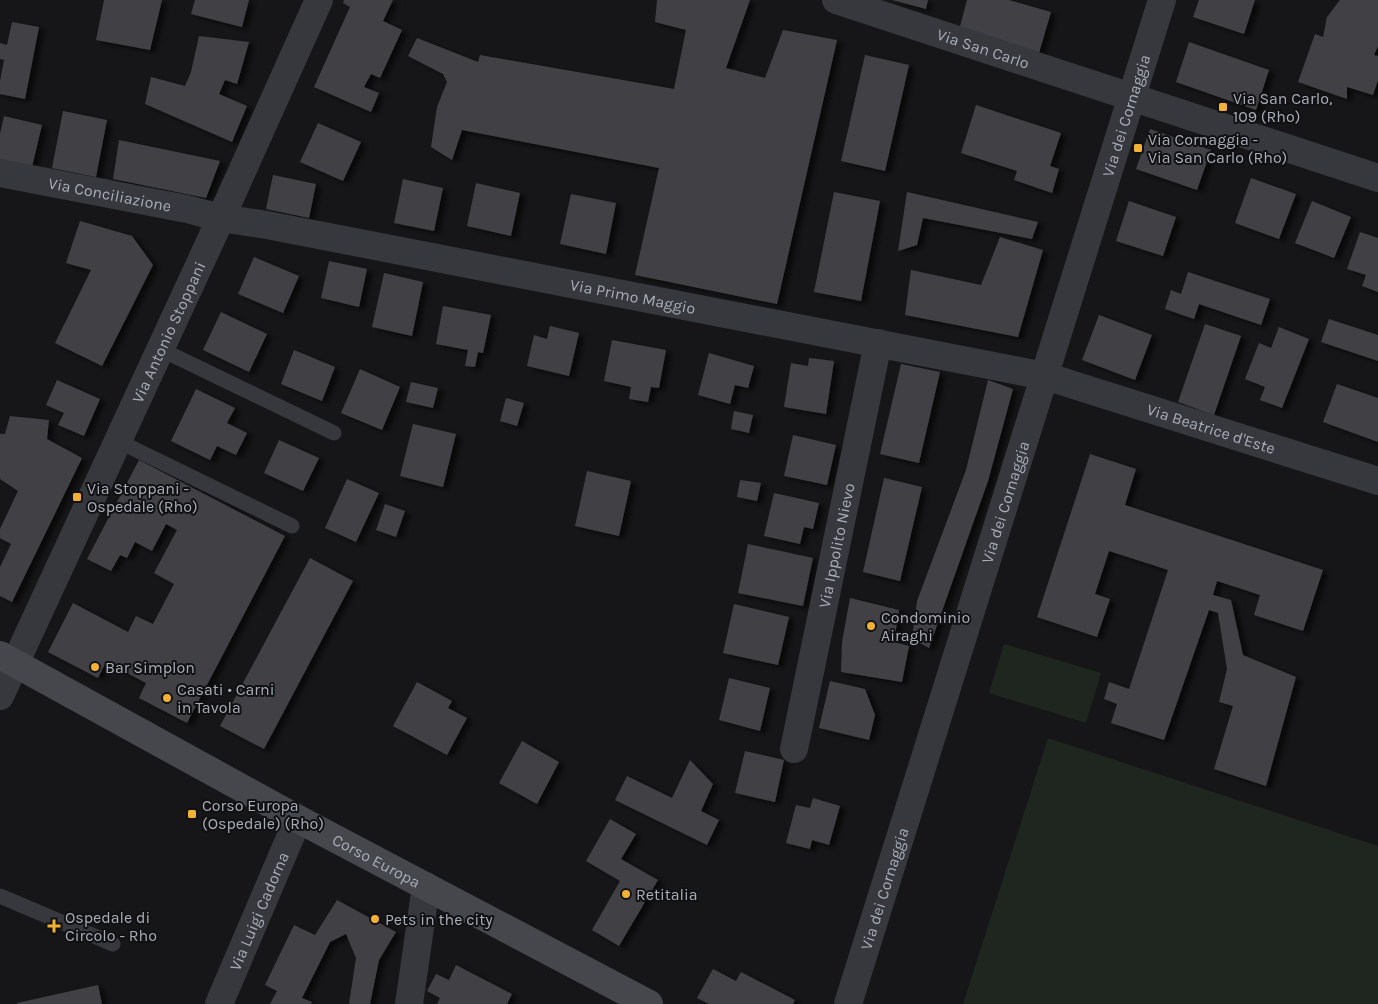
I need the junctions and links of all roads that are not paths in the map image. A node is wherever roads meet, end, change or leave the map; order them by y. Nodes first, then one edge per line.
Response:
1 (319, 0) edge
2 (836, 0) edge
3 (1162, 0) edge
4 (1132, 97) junction
5 (0, 173) edge
6 (1378, 178) edge
7 (221, 218) junction
8 (878, 342) junction
9 (160, 350) junction
10 (1045, 376) junction
11 (334, 433) dead end
12 (118, 441) junction
13 (1378, 481) edge
14 (292, 526) dead end
15 (8, 659) edge
16 (0, 696) edge
17 (794, 749) dead end
18 (298, 819) junction
19 (426, 886) junction
20 (0, 896) edge
21 (113, 944) dead end
22 (220, 1004) edge
23 (409, 1004) edge
24 (649, 1004) edge
25 (848, 1004) edge

1 - 7 street, Via Antonio Stoppani
2 - 4 street, Via San Carlo
3 - 4 street, Via dei Cornaggia
4 - 6 street, Via San Carlo
4 - 10 street, Via dei Cornaggia
5 - 7 street, Via Conciliazione
7 - 8 street, Via Primo Maggio
7 - 9 street, Via Antonio Stoppani
8 - 10 street, Via Primo Maggio
8 - 17 street, Via Ippolito Nievo
9 - 11 lane
9 - 12 street, Via Antonio Stoppani
10 - 13 street, Via Beatrice d'Este
10 - 25 street, Via dei Cornaggia
12 - 14 lane
12 - 15 street, Via Antonio Stoppani
15 - 16 street, Via Antonio Stoppani
15 - 18 main road, Corso Europa
18 - 19 main road, Corso Europa
18 - 22 street, Via Luigi Cadorna
19 - 23 street
19 - 24 main road, Corso Europa
20 - 21 lane

